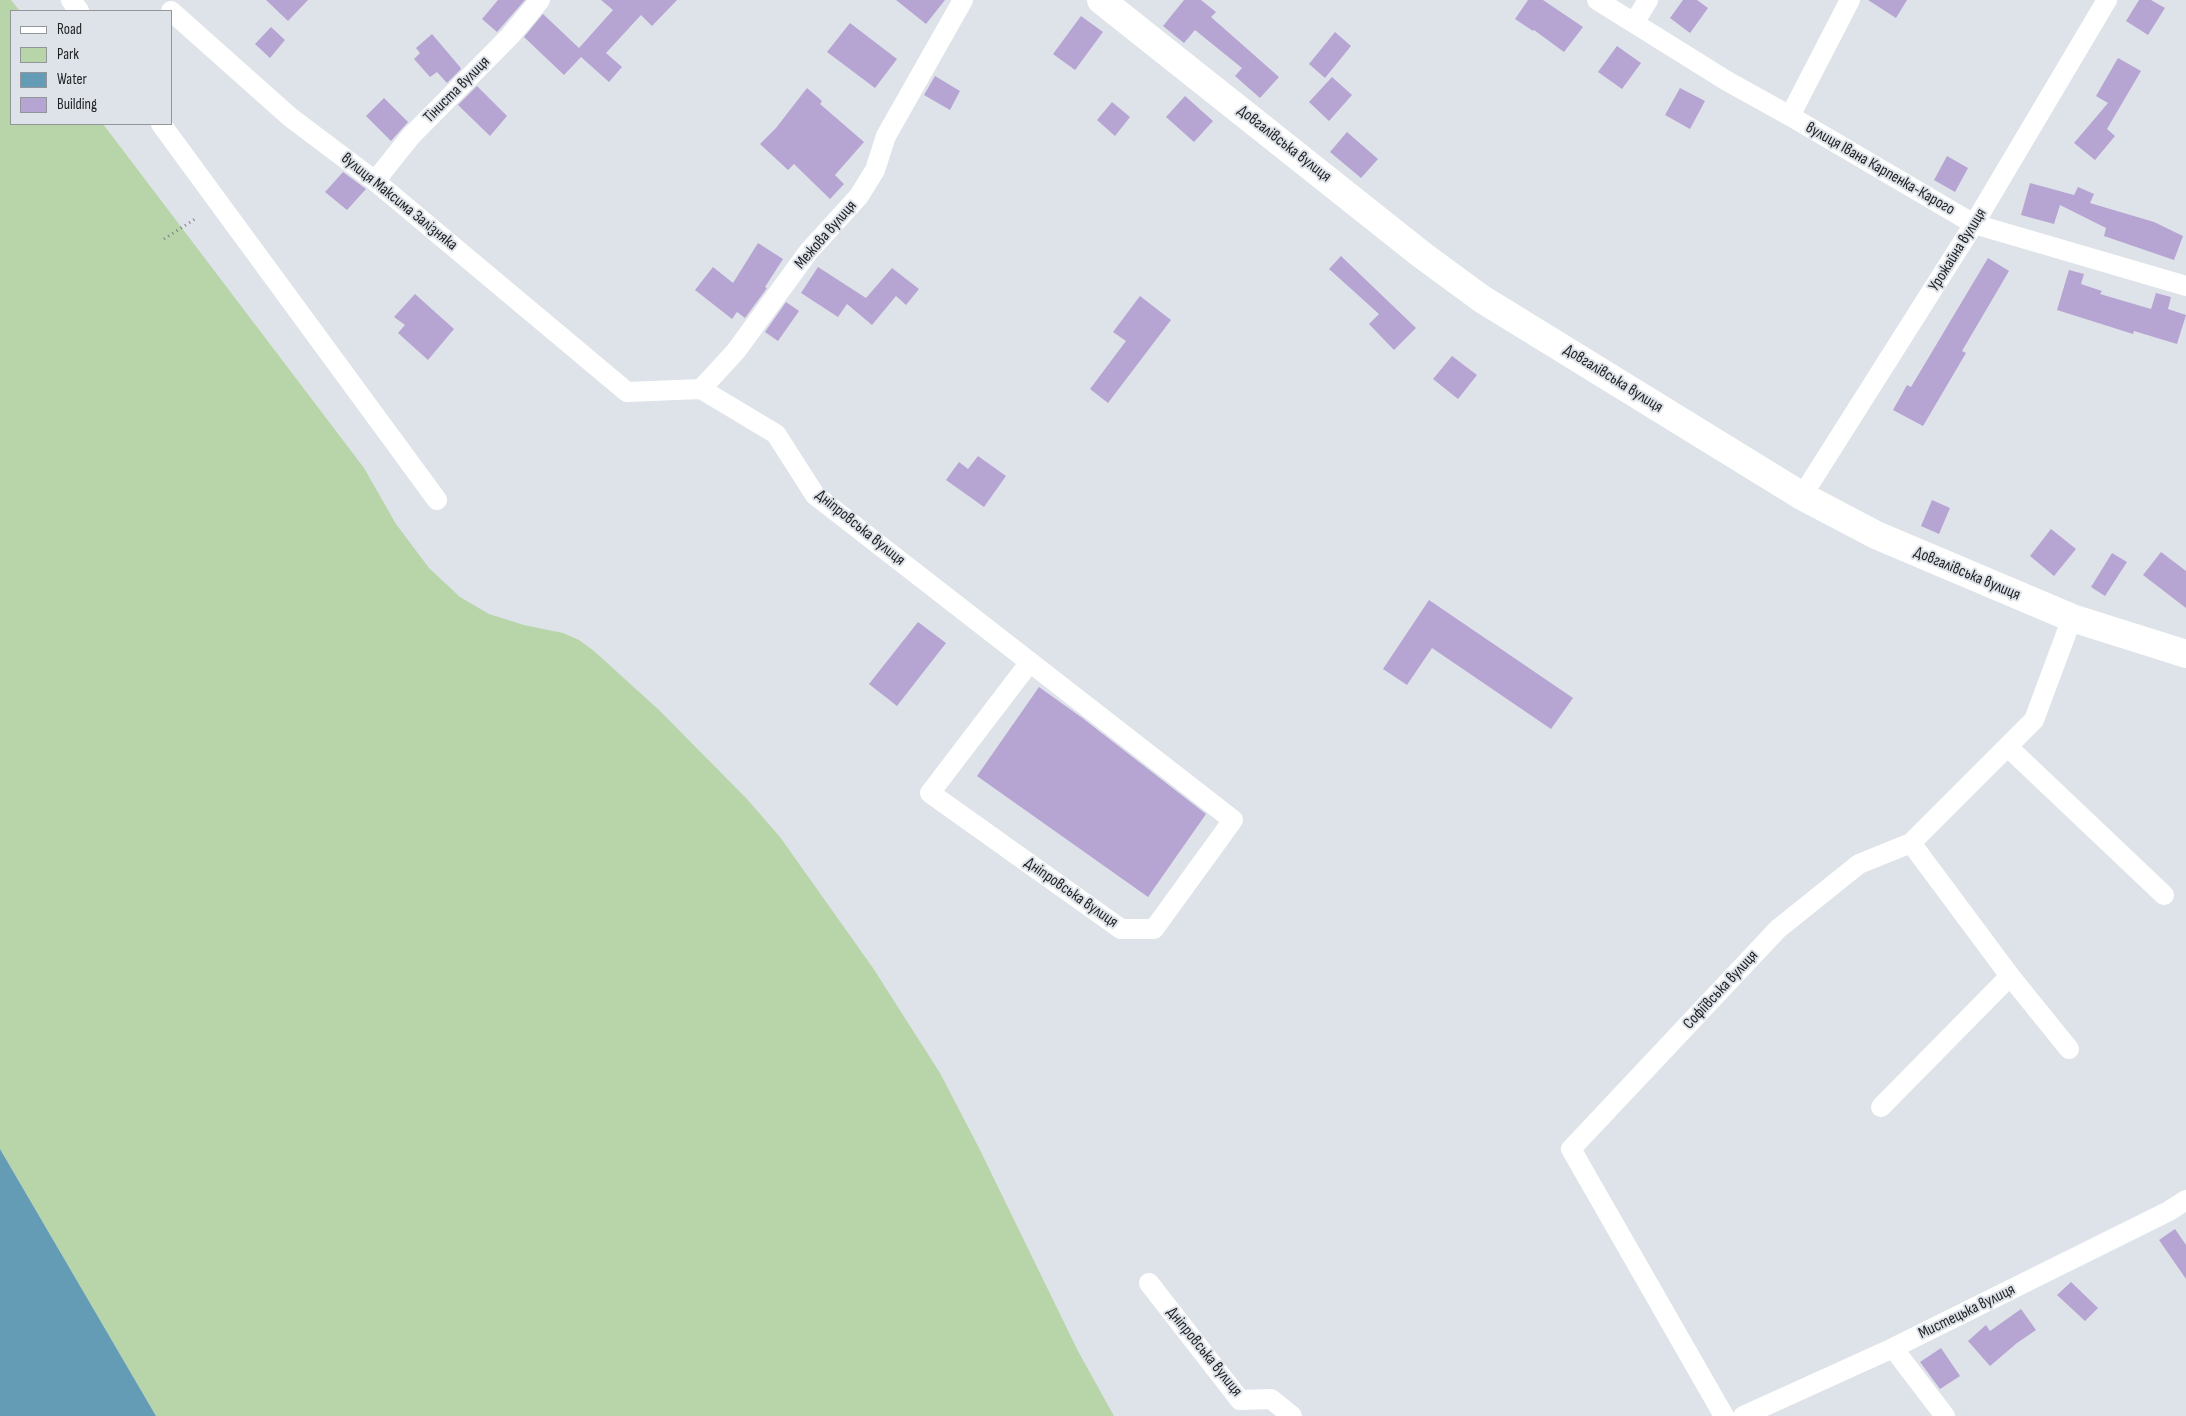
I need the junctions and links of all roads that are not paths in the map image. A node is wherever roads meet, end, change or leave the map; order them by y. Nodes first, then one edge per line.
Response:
1 (158, 0) edge
2 (540, 0) edge
3 (963, 0) edge
4 (1101, 0) edge
5 (1597, 0) edge
6 (1648, 0) edge
7 (1850, 0) edge
8 (2107, 0) edge
9 (170, 10) edge
10 (172, 12) edge
11 (1634, 23) junction
12 (1790, 116) junction
13 (162, 125) edge
14 (375, 181) junction
15 (1974, 224) junction
16 (2186, 286) edge
17 (701, 389) junction
18 (1802, 496) junction
19 (437, 500) dead end
20 (2072, 618) junction
21 (2186, 654) edge
22 (1030, 662) junction
23 (2008, 747) junction
24 (1911, 843) junction
25 (2164, 895) dead end
26 (2010, 976) junction
27 (2069, 1049) dead end
28 (1881, 1108) dead end
29 (2186, 1200) edge
30 (1149, 1283) dead end
31 (1893, 1348) junction
32 (1292, 1416) edge
33 (1724, 1416) edge
34 (1743, 1416) edge
35 (1945, 1416) edge

1 - 9 street, вулиця Максима Залізняка
2 - 14 street, Тіниста вулиця
3 - 17 street, Межова вулиця
4 - 18 street, Довгалівська вулиця
5 - 11 street, вулиця Івана Карпенка-Карого
6 - 11 street
7 - 12 street
8 - 15 street, Урожайна вулиця
10 - 14 street, вулиця Максима Залізняка
11 - 12 street, вулиця Івана Карпенка-Карого
12 - 15 street, вулиця Івана Карпенка-Карого
13 - 19 street
14 - 17 street, вулиця Максима Залізняка
15 - 16 street, вулиця Івана Карпенка-Карого
15 - 18 street, Урожайна вулиця
17 - 22 street, Дніпровська вулиця
18 - 20 street, Довгалівська вулиця
20 - 21 street, Довгалівська вулиця
20 - 23 street, Софіївська вулиця
22 - 22 street, Дніпровська вулиця
23 - 24 street, Софіївська вулиця
23 - 25 street
24 - 26 street
24 - 33 street, Софіївська вулиця
26 - 27 street
26 - 28 street
29 - 31 street, Мистецька вулиця
30 - 32 street, Дніпровська вулиця
31 - 34 street, Мистецька вулиця
31 - 35 street

